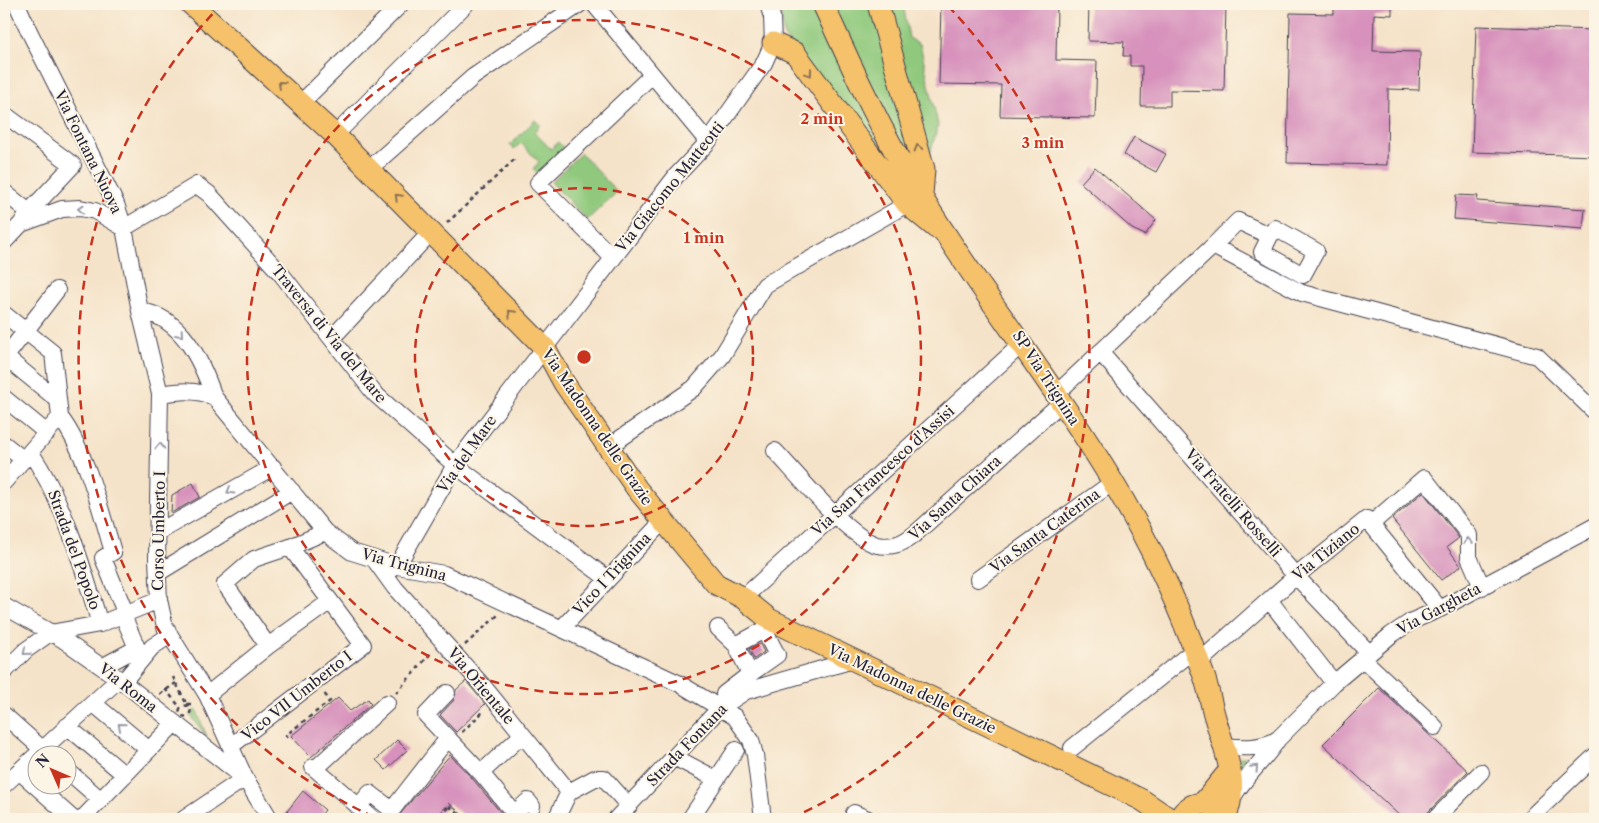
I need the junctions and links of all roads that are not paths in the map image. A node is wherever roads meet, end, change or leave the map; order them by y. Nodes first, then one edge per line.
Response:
1 (17, 4) edge
2 (191, 4) edge
3 (402, 4) edge
4 (466, 4) edge
5 (580, 4) edge
6 (594, 4) edge
7 (782, 4) edge
8 (823, 4) edge
9 (878, 4) edge
10 (770, 10) edge
11 (773, 43) junction
12 (652, 75) junction
13 (302, 103) junction
14 (4, 114) edge
15 (335, 135) junction
16 (708, 142) junction
17 (370, 169) junction
18 (4, 192) edge
19 (914, 200) junction
20 (25, 218) junction
21 (124, 228) junction
22 (434, 233) junction
23 (1270, 236) dead end
24 (4, 242) edge
25 (1213, 246) junction
26 (613, 258) junction
27 (57, 290) dead end
28 (140, 311) junction
29 (4, 314) edge
30 (25, 331) junction
31 (332, 338) junction
32 (1023, 343) junction
33 (545, 348) junction
34 (1100, 352) junction
35 (4, 357) edge
36 (160, 394) junction
37 (214, 397) junction
38 (4, 398) edge
39 (1059, 398) junction
40 (58, 400) junction
41 (1595, 412) edge
42 (60, 417) junction
43 (47, 433) junction
44 (4, 444) edge
45 (608, 447) junction
46 (775, 452) dead end
47 (27, 456) junction
48 (455, 465) junction
49 (273, 467) junction
50 (4, 482) edge
51 (1112, 483) junction
52 (292, 491) junction
53 (835, 514) junction
54 (663, 520) junction
55 (1371, 524) junction
56 (1595, 526) edge
57 (158, 532) junction
58 (325, 532) junction
59 (290, 547) junction
60 (374, 559) junction
61 (397, 566) junction
62 (158, 573) junction
63 (1296, 576) junction
64 (608, 579) junction
65 (978, 579) dead end
66 (1482, 586) junction
67 (743, 598) junction
68 (159, 600) junction
69 (1269, 600) junction
70 (329, 602) junction
71 (4, 606) edge
72 (1440, 609) junction
73 (124, 613) junction
74 (100, 624) junction
75 (767, 625) junction
76 (562, 628) junction
77 (718, 628) dead end
78 (50, 634) junction
79 (170, 635) junction
80 (736, 645) junction
81 (268, 646) junction
82 (141, 651) junction
83 (1365, 655) junction
84 (457, 657) junction
85 (1195, 657) junction
86 (853, 660) junction
87 (102, 667) junction
88 (4, 672) edge
89 (750, 674) junction
90 (121, 681) junction
91 (460, 681) dead end
92 (1334, 683) junction
93 (448, 693) dead end
94 (201, 699) junction
95 (93, 702) junction
96 (387, 703) road end
97 (720, 708) junction
98 (4, 715) edge
99 (174, 724) junction
100 (67, 726) junction
101 (1435, 727) dead end
102 (522, 735) junction
103 (1278, 738) junction
104 (450, 740) junction
105 (39, 746) edge
106 (51, 746) edge
107 (231, 746) junction
108 (1225, 746) junction
109 (1072, 748) dead end
110 (149, 750) junction
111 (736, 750) dead end
112 (1595, 756) edge
113 (674, 757) junction
114 (28, 763) edge
115 (1229, 771) junction
116 (1482, 772) dead end
117 (480, 773) junction
118 (10, 774) edge
119 (124, 775) junction
120 (245, 778) junction
121 (716, 779) junction
122 (78, 780) edge
123 (569, 792) junction
124 (1233, 798) junction
125 (101, 800) junction
126 (532, 806) dead end
127 (629, 806) junction
128 (358, 807) junction
129 (1184, 813) edge
130 (517, 816) edge
131 (73, 819) edge
132 (82, 819) edge
133 (184, 819) edge
134 (270, 819) edge
135 (373, 819) edge
136 (556, 819) edge
137 (616, 819) edge
138 (690, 819) edge
139 (763, 819) edge
140 (1225, 819) edge
141 (1435, 819) edge
142 (1529, 819) edge

1 - 21 street, Via Fontana Nuova
13 -> 2 main road, Via Madonna delle Grazie
3 - 13 street
4 - 15 street
5 - 17 street
6 - 12 street
7 - 10 street, Via Giacomo Matteotti
8 - 19 main road, SP Via Trignina
19 -> 9 main road
10 - 11 street, Via Giacomo Matteotti
11 - 16 street, Via Giacomo Matteotti
11 -> 19 main road
12 - 16 street
12 - 26 street
13 - 15 main road, Via Madonna delle Grazie
14 - 20 street
15 - 17 main road, Via Madonna delle Grazie
16 - 26 street, Via Giacomo Matteotti
22 -> 17 main road, Via Madonna delle Grazie
18 - 20 street
19 - 32 main road, SP Via Trignina
19 - 45 street
21 -> 20 street
20 - 24 street
21 - 28 street, Via Fontana Nuova
21 - 31 street, Traversa di Via del Mare
22 - 31 street
33 -> 22 main road, Via Madonna delle Grazie
23 - 25 street, Via Santa Chiara
25 - 34 street, Via Santa Chiara
25 - 41 street
26 - 33 street, Via Giacomo Matteotti
27 - 30 street
28 - 36 street, Via Fontana Nuova
28 -> 37 street
29 - 30 street
30 - 35 street
30 - 40 street
31 - 48 street, Traversa di Via del Mare
32 - 39 main road, SP Via Trignina
32 - 53 street, Via San Francesco d'Assisi
33 - 45 main road, Via Madonna delle Grazie
33 - 48 street, Via del Mare
34 - 39 street, Via Santa Chiara
34 - 63 street, Via Fratelli Rosselli
35 - 40 street
36 - 37 street
57 -> 36 street, Corso Umberto I
37 - 49 street, Via Trignina
38 - 43 street
39 - 51 main road, SP Via Trignina
39 - 53 street, Via Santa Chiara
40 - 42 street
42 - 43 street
42 - 73 street
43 - 47 street
44 - 47 street, Strada del Popolo
45 - 54 main road, Via Madonna delle Grazie
46 - 53 street, Via Santa Chiara
47 - 50 street
47 - 74 street, Strada del Popolo
48 - 61 street, Via del Mare
48 - 64 street, Traversa di Via del Mare
49 - 52 street, Via Trignina
49 -> 57 street
51 - 65 street, Via Santa Caterina
51 - 85 main road, SP Via Trignina
52 - 58 street, Via Trignina
52 - 62 street
53 - 67 street, Via San Francesco d'Assisi
54 - 64 street, Vico I Trignina
54 - 67 main road, Via Madonna delle Grazie
55 - 63 street, Via Tiziano
66 -> 55 street
55 - 72 street, Via Tiziano
56 - 66 street, Via Gargheta
57 - 62 street, Corso Umberto I
58 - 59 street
58 - 60 street, Via Trignina
59 - 70 street
59 - 81 street
60 - 61 street, Via Trignina
60 - 84 street, Via Orientale
61 - 76 street, Via Trignina
62 - 68 street, Corso Umberto I
63 - 69 street, Via Tiziano
63 - 83 street, Via Fratelli Rosselli
64 - 76 street, Vico I Trignina
66 - 72 street, Via Gargheta
67 - 75 main road, Via Madonna delle Grazie
68 - 73 street
68 - 79 street, Corso Umberto I
69 - 85 street, Via Tiziano
69 - 92 street
70 - 81 street
70 - 107 street, Vico VII Umberto I
71 - 78 street, Via Roma
72 - 83 street, Via Gargheta
73 - 74 street
73 - 82 street
74 - 78 street
75 - 80 street
75 - 86 main road, Via Madonna delle Grazie
75 - 89 street
76 - 97 street, Via Trignina
77 - 80 street
78 - 87 street, Via Roma
78 -> 88 street
79 - 82 street
79 - 94 street, Corso Umberto I
80 - 89 street
81 - 94 street
82 - 87 street
82 - 90 street
83 - 92 street, Via Gargheta
83 - 101 street, Via Fratelli Rosselli
84 - 91 street
84 - 102 street, Via Orientale
85 - 108 main road, SP Via Trignina
85 - 109 street, Via Tiziano
86 - 97 street, Strada Fontana
86 - 129 main road, Via Madonna delle Grazie
87 - 90 street, Via Roma
89 - 97 street
90 - 95 street
90 - 99 street, Via Roma
92 - 103 street, Via Gargheta
93 - 104 street
94 - 107 street, Corso Umberto I
95 - 100 street
110 -> 95 street
96 - 128 street
97 - 113 street, Strada Fontana
97 - 139 street, Via Trignina
98 - 105 street
99 - 110 street
99 - 120 street, Via Roma
100 - 106 street
100 - 119 street
102 - 117 street
102 - 123 street, Via Orientale
103 - 108 street
124 -> 103 street
104 - 117 street
104 - 128 street
107 - 120 street, Corso Umberto I
108 - 115 main road, SP Via Trignina
110 - 119 street
111 - 121 street
112 - 142 street
113 - 121 street
113 - 127 street, Strada Fontana
114 - 118 street
115 - 124 main road, SP Via Trignina
115 - 129 main road
116 - 141 street
117 - 130 street
118 - 131 street
119 - 125 street
120 - 133 street
120 - 134 street, Corso Umberto I
121 - 138 street
122 - 125 street
123 - 127 street
123 - 136 street
124 - 140 main road
125 - 132 street
126 - 130 street
127 - 137 street, Strada Fontana
128 - 135 street
129 - 140 main road, Via Madonna delle Grazie

